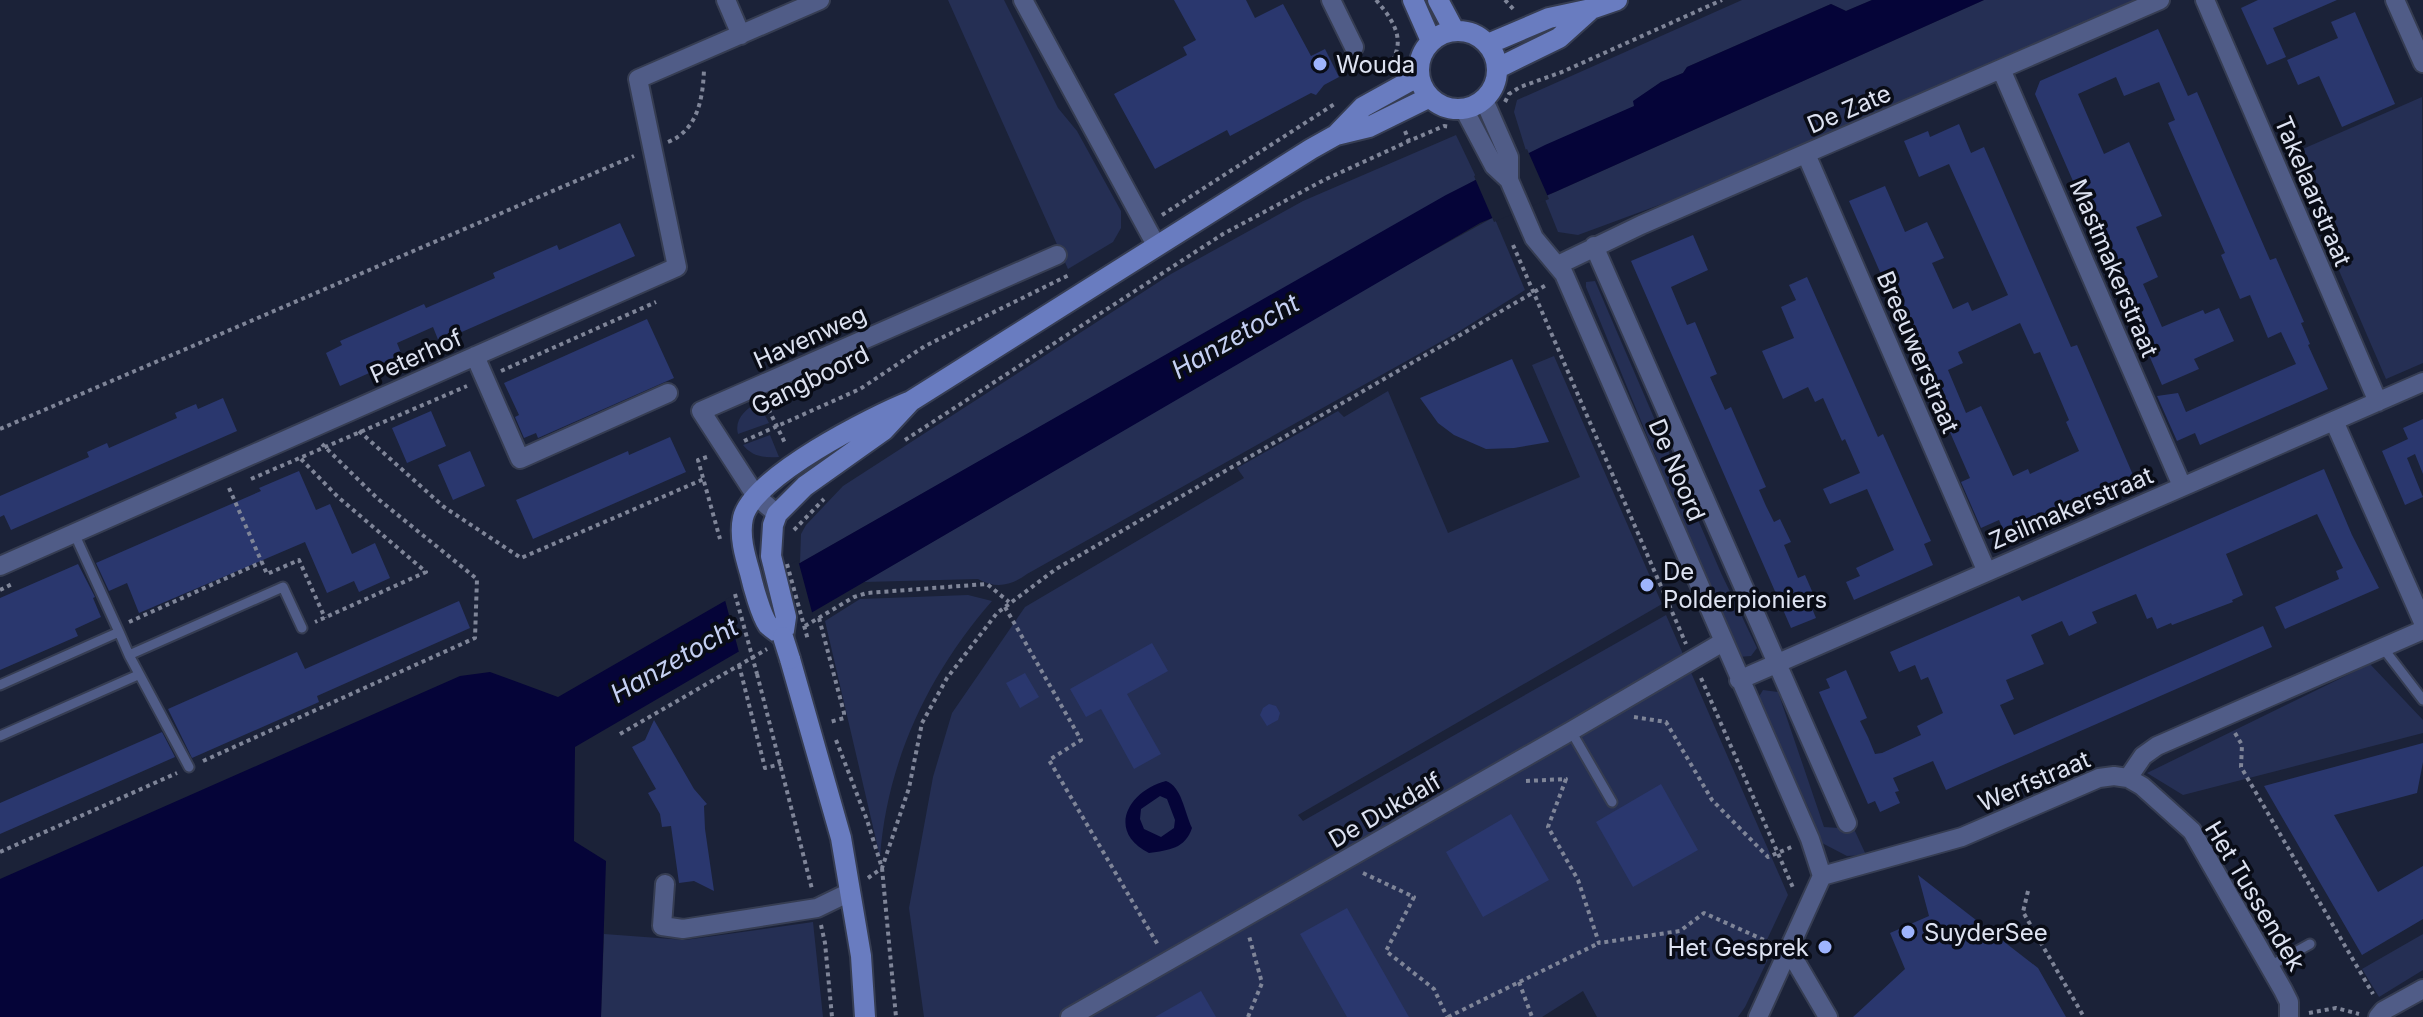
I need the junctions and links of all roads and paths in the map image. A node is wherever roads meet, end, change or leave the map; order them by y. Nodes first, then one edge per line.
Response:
1 (726, 0) edge
2 (820, 0) edge
3 (1023, 0) edge
4 (1331, 0) edge
5 (1376, 0) edge
6 (1413, 0) edge
7 (1438, 0) edge
8 (1617, 0) edge
9 (1722, 0) edge
10 (2160, 0) edge
11 (2205, 0) edge
12 (2395, 0) edge
13 (1591, 9) junction
14 (1392, 19) dead end
15 (1454, 30) junction
16 (741, 35) junction
17 (1431, 41) junction
18 (1488, 44) junction
19 (1354, 47) dead end
20 (705, 51) junction
21 (2423, 63) edge
22 (1498, 68) junction
23 (2001, 69) junction
24 (1419, 76) junction
25 (1430, 97) junction
26 (1342, 99) dead end
27 (1494, 102) junction
28 (1464, 109) junction
29 (1336, 135) junction
30 (1409, 141) dead end
31 (652, 149) junction
32 (1806, 154) junction
33 (1509, 180) junction
34 (1145, 226) junction
35 (1156, 245) junction
36 (1594, 246) junction
37 (1514, 247) dead end
38 (1057, 255) dead end
39 (1561, 270) junction
40 (1075, 272) dead end
41 (1533, 293) junction
42 (656, 302) dead end
43 (475, 356) junction
44 (484, 378) junction
45 (2423, 382) edge
46 (668, 393) dead end
47 (911, 401) junction
48 (2378, 402) junction
49 (343, 415) junction
50 (2334, 421) junction
51 (0, 429) edge
52 (307, 431) junction
53 (360, 432) junction
54 (284, 440) junction
55 (325, 447) junction
56 (893, 448) dead end
57 (725, 449) junction
58 (301, 458) junction
59 (704, 479) junction
60 (244, 482) dead end
61 (2182, 486) junction
62 (832, 491) dead end
63 (216, 494) dead end
64 (756, 496) junction
65 (777, 514) junction
66 (74, 533) junction
67 (790, 533) dead end
68 (723, 551) dead end
69 (262, 562) junction
70 (782, 563) junction
71 (0, 566) edge
72 (1986, 570) junction
73 (14, 584) dead end
74 (744, 589) junction
75 (0, 590) edge
76 (1008, 605) junction
77 (325, 618) junction
78 (819, 618) junction
79 (2423, 622) edge
80 (302, 628) joint
81 (118, 630) junction
82 (2423, 630) edge
83 (1723, 642) junction
84 (786, 643) junction
85 (2383, 648) junction
86 (810, 650) dead end
87 (129, 655) junction
88 (1693, 660) junction
89 (1778, 663) junction
90 (739, 665) junction
91 (138, 675) junction
92 (1739, 680) junction
93 (0, 685) edge
94 (2423, 700) edge
95 (1605, 712) junction
96 (2226, 717) junction
97 (829, 722) dead end
98 (1571, 731) junction
99 (620, 734) dead end
100 (0, 736) edge
101 (781, 764) junction
102 (189, 767) junction
103 (2128, 778) junction
104 (1523, 781) dead end
105 (1612, 802) dead end
106 (1847, 823) dead end
107 (1810, 839) junction
108 (0, 852) edge
109 (1777, 853) junction
110 (1341, 863) junction
111 (882, 868) dead end
112 (1822, 876) junction
113 (665, 884) dead end
114 (2028, 891) dead end
115 (850, 892) junction
116 (1796, 896) dead end
117 (817, 908) junction
118 (1244, 918) junction
119 (1778, 932) dead end
120 (1599, 943) junction
121 (2310, 944) dead end
122 (1781, 948) junction
123 (1168, 961) junction
124 (2270, 966) junction
125 (1519, 982) junction
126 (2423, 989) edge
127 (2374, 1014) edge
128 (832, 1017) edge
129 (865, 1017) edge
130 (1070, 1017) edge
131 (1248, 1017) edge
132 (1448, 1017) edge
133 (1532, 1017) edge
134 (1758, 1017) edge
135 (1828, 1017) edge
136 (2084, 1017) edge
137 (2289, 1017) edge
138 (2299, 1017) edge

1 - 16 street
2 - 16 street
3 - 34 street
4 - 19 street
5 - 14 path
6 - 17 main road
7 - 15 main road
8 - 13 main road
9 - 27 path
10 - 23 street, De Zate
11 - 48 street, Takelaarstraat
12 - 21 street
13 - 18 main road
13 - 22 main road
15 - 17 main road
15 - 18 main road
16 - 20 street
17 - 24 main road
18 - 22 main road
20 - 31 path
20 - 31 street, Peterhof
22 - 27 main road
23 - 32 street, De Zate
23 - 61 street, Mastmakerstraat
24 - 25 main road
24 - 29 main road
25 - 28 main road
25 - 29 main road
26 - 34 path
27 - 28 main road
27 - 33 street, De Noord
28 - 33 street, De Noord
29 - 35 main road
30 - 56 path
31 - 43 street, Peterhof
31 - 51 path
32 - 36 street, De Zate
32 - 72 street, Breeuwerstraat
33 - 39 street, De Noord
34 - 35 street
35 - 47 main road
36 - 39 street, De Zate
36 - 89 street, De Noord
37 - 41 path
38 - 57 street, Havenweg
39 - 41 path
39 - 83 street, De Noord
40 - 57 path, Gangboord
41 - 76 path
41 - 88 path
42 - 44 path
43 - 44 street
43 - 49 street, Peterhof
44 - 46 street
44 - 53 path
45 - 48 street, Zeilmakerstraat
47 - 64 main road
47 - 65 main road
48 - 50 street, Zeilmakerstraat
49 - 52 street, Peterhof
49 - 53 path
50 - 61 street, Zeilmakerstraat
50 - 79 street
52 - 54 street, Peterhof
52 - 55 path
53 - 55 path
53 - 59 path
54 - 58 path
54 - 66 street, Peterhof
55 - 58 path
55 - 102 path
57 - 59 path, Gangboord
57 - 64 street, Havenweg
58 - 60 path
58 - 77 path
59 - 68 path
61 - 72 street, Zeilmakerstraat
62 - 67 path
63 - 69 path
64 - 65 street, Havenweg
64 - 74 main road
65 - 70 main road
66 - 71 street, Peterhof
66 - 81 lane
69 - 77 path
69 - 81 path
70 - 84 main road
70 - 86 path, bridge
72 - 89 street, Zeilmakerstraat
73 - 75 path
74 - 84 main road
74 - 101 path, bridge
76 - 78 path
76 - 111 path
76 - 123 path
77 - 80 path
78 - 84 path
78 - 97 path
80 - 87 lane
81 - 87 lane
81 - 93 lane
82 - 85 street, Werfstraat
83 - 88 street, De Dukdalf
83 - 92 street, De Noord
84 - 90 path
84 - 115 main road
85 - 94 lane
85 - 96 street, Werfstraat
87 - 91 lane
88 - 95 street, De Dukdalf
88 - 109 path
89 - 92 street, Zeilmakerstraat
89 - 106 street, De Noord
90 - 99 path
90 - 101 path
91 - 100 lane
91 - 102 lane
92 - 107 street, De Noord
95 - 98 street, De Dukdalf
95 - 109 path
96 - 103 street, Werfstraat
96 - 127 path
98 - 105 lane
98 - 110 street, De Dukdalf
101 - 117 path
102 - 108 path
103 - 112 street, Werfstraat
103 - 124 street, Het Tussendek
104 - 120 path
107 - 109 path
107 - 112 street, De Noord
109 - 116 path
110 - 118 street, De Dukdalf
110 - 132 path
112 - 122 street
113 - 117 street
114 - 136 path
115 - 117 street
115 - 129 main road
117 - 128 path
118 - 123 street, De Dukdalf
118 - 131 path
119 - 122 path
120 - 122 path
120 - 125 path
121 - 124 lane
122 - 134 street
122 - 135 street
123 - 130 street, De Dukdalf
124 - 137 street, Het Tussendek
125 - 132 path
125 - 133 path
126 - 127 street
127 - 138 path

